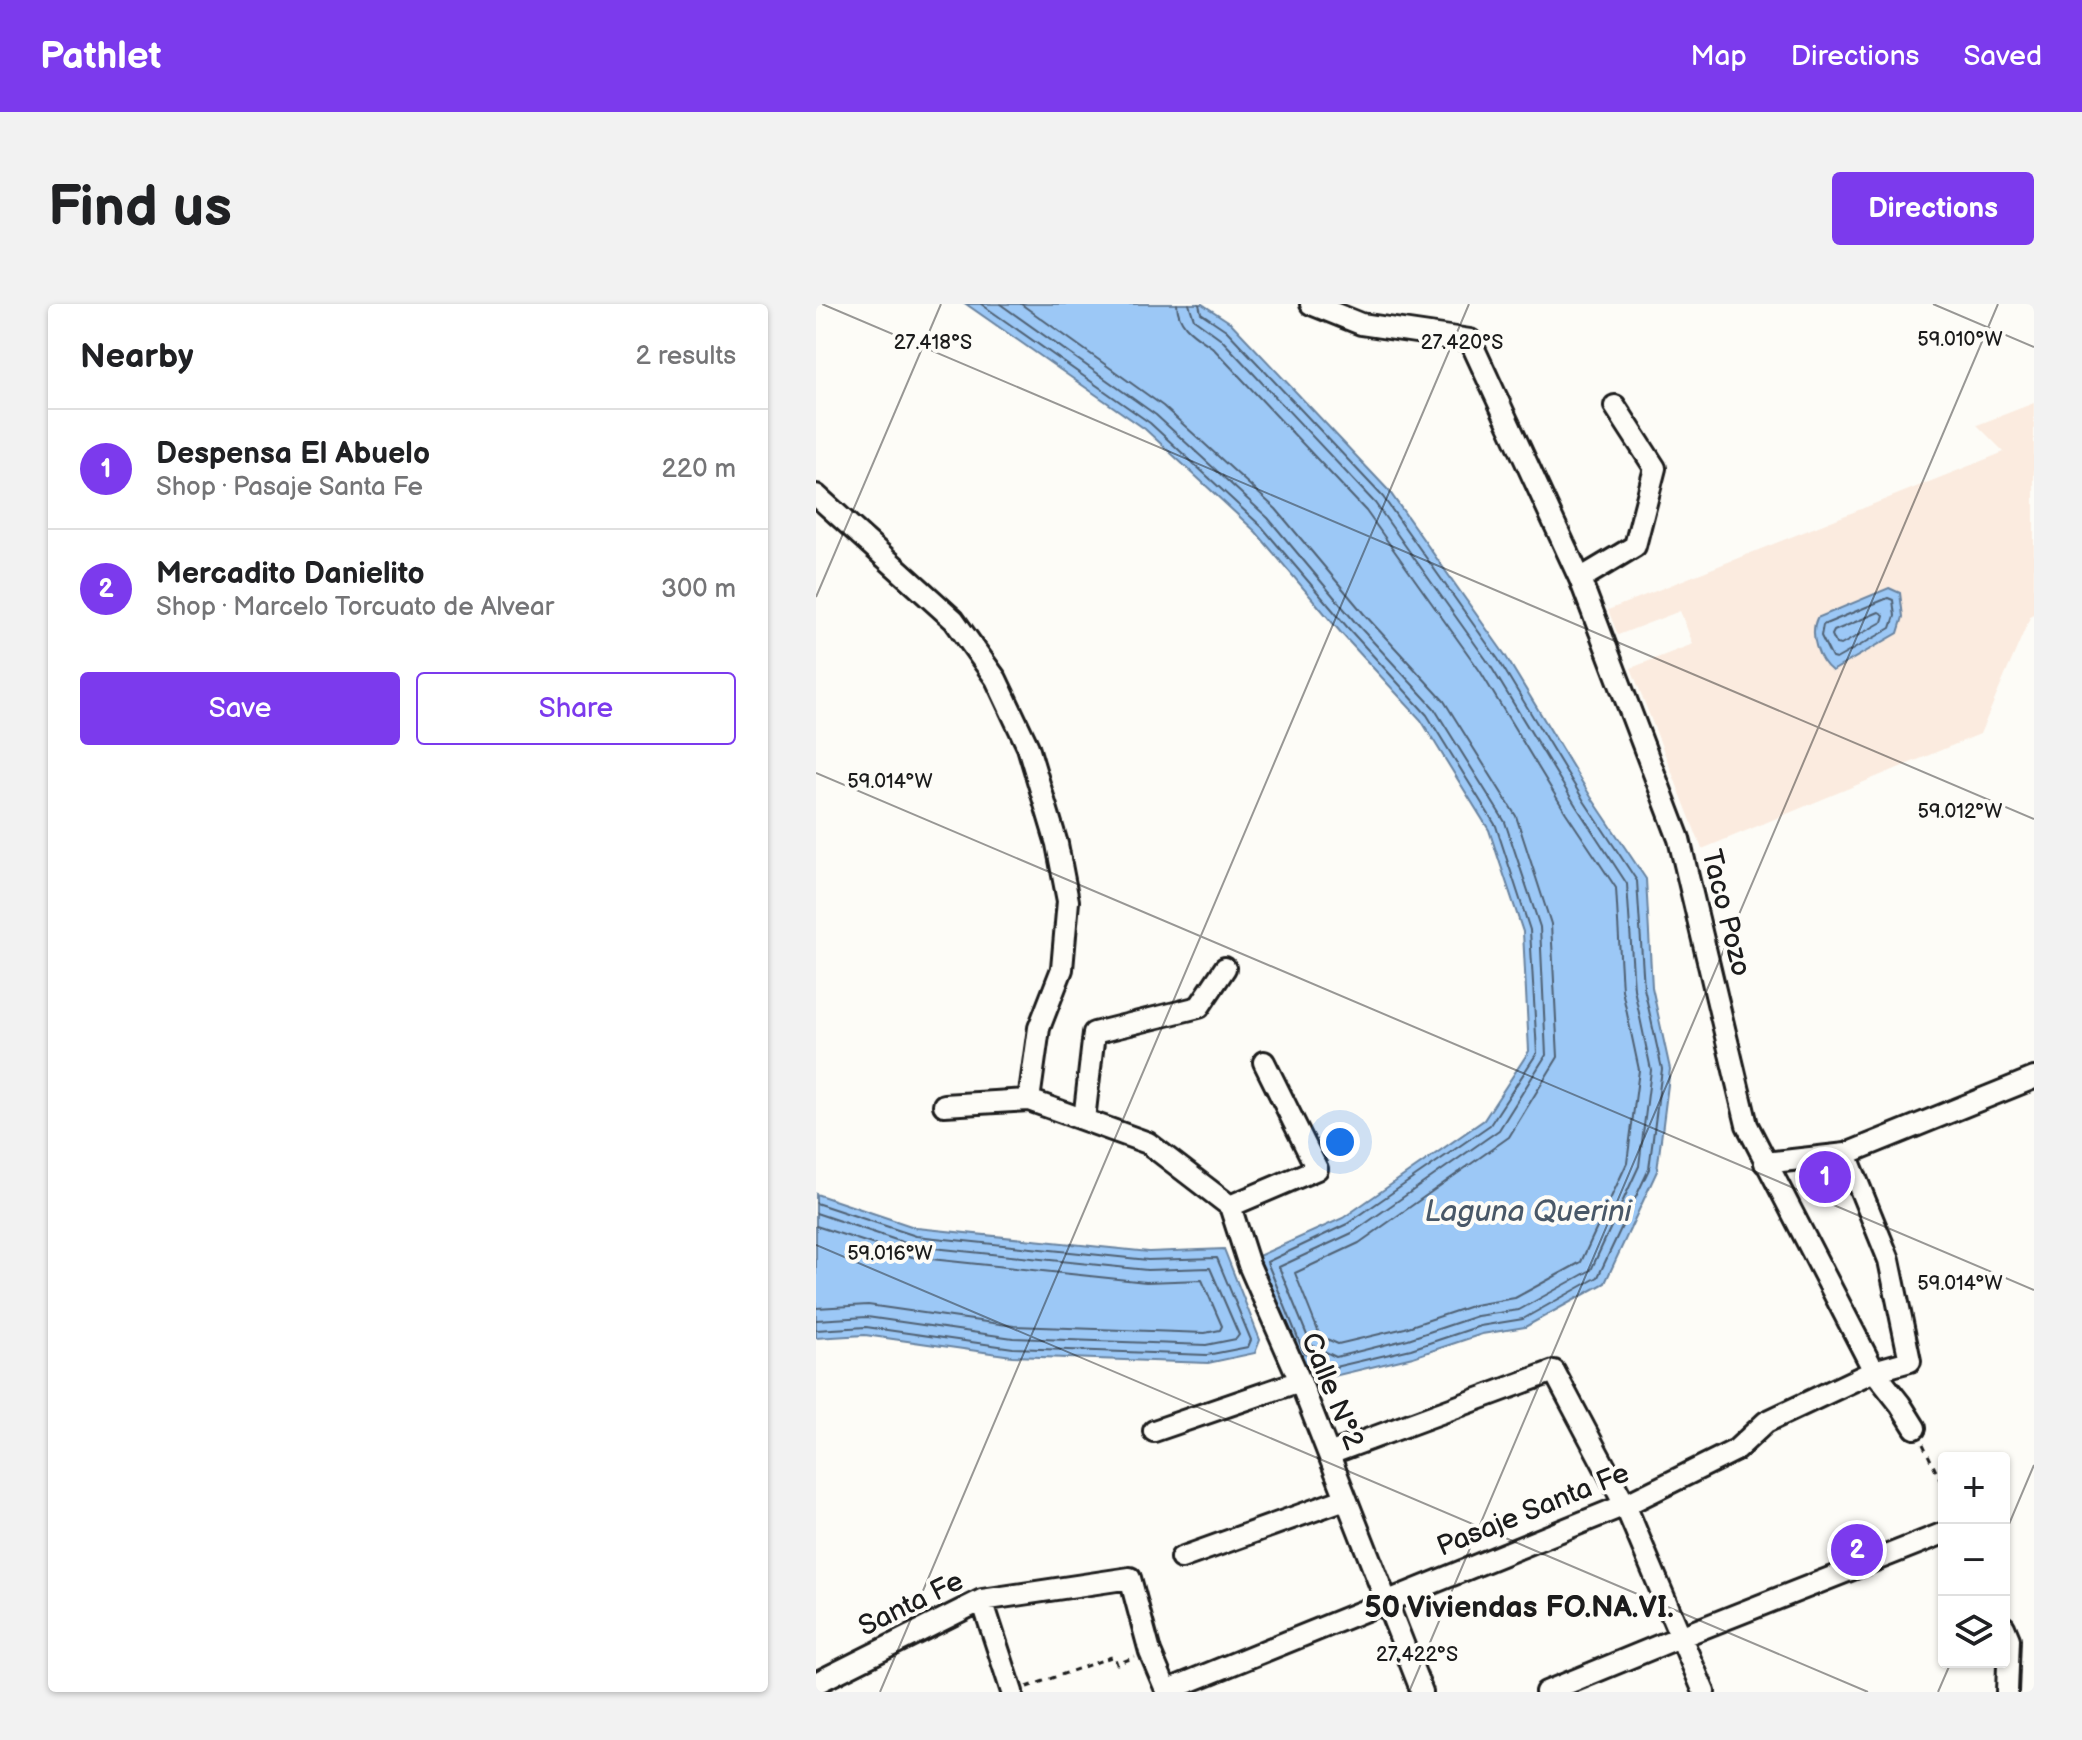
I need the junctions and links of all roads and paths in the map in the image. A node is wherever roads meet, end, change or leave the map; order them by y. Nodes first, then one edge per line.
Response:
1 (1311, 304) edge
2 (1615, 406) dead end
3 (816, 495) edge
4 (1580, 579) junction
5 (1225, 968) dead end
6 (1264, 1062) dead end
7 (2034, 1078) edge
8 (1029, 1100) junction
9 (944, 1105) dead end
10 (1084, 1120) junction
11 (1846, 1154) junction
12 (1765, 1163) junction
13 (1230, 1206) junction
14 (1874, 1371) junction
15 (1300, 1381) junction
16 (1915, 1428) joint
17 (1154, 1431) dead end
18 (1329, 1454) junction
19 (1938, 1476) edge
20 (1345, 1499) junction
21 (1625, 1505) junction
22 (1938, 1535) edge
23 (1181, 1558) dead end
24 (982, 1600) junction
25 (1385, 1601) junction
26 (1680, 1637) junction
27 (1150, 1652) junction
28 (2008, 1668) edge
29 (816, 1683) edge
30 (1019, 1689) edge
31 (1166, 1691) edge
32 (1422, 1692) edge
33 (1546, 1692) edge
34 (1704, 1692) edge
35 (2007, 1692) edge

1 - 4 street, Taco Pozo
2 - 4 street
3 - 8 street
4 - 12 street, Taco Pozo
5 - 10 street
6 - 13 street
7 - 11 street
8 - 9 street
8 - 10 street
10 - 13 street
11 - 12 street
11 - 14 street, Pasaje Santa Fe
12 - 14 street, Taco Pozo
13 - 15 street, Calle N°2
14 - 16 street, Taco Pozo
14 - 21 street, Pasaje Santa Fe
15 - 17 street
15 - 18 street, Calle N°2
16 - 19 path
18 - 20 street, Calle N°2
18 - 21 street
20 - 23 street
20 - 25 street, Calle N°2
21 - 25 street, Pasaje Santa Fe
21 - 26 street
22 - 26 street
24 - 27 street, Santa Fe
24 - 29 street, Santa Fe
24 - 30 street
25 - 31 street, Pasaje Santa Fe
25 - 32 street, Calle N°2
26 - 33 street
26 - 34 street
27 - 30 path
27 - 31 street
28 - 35 street

